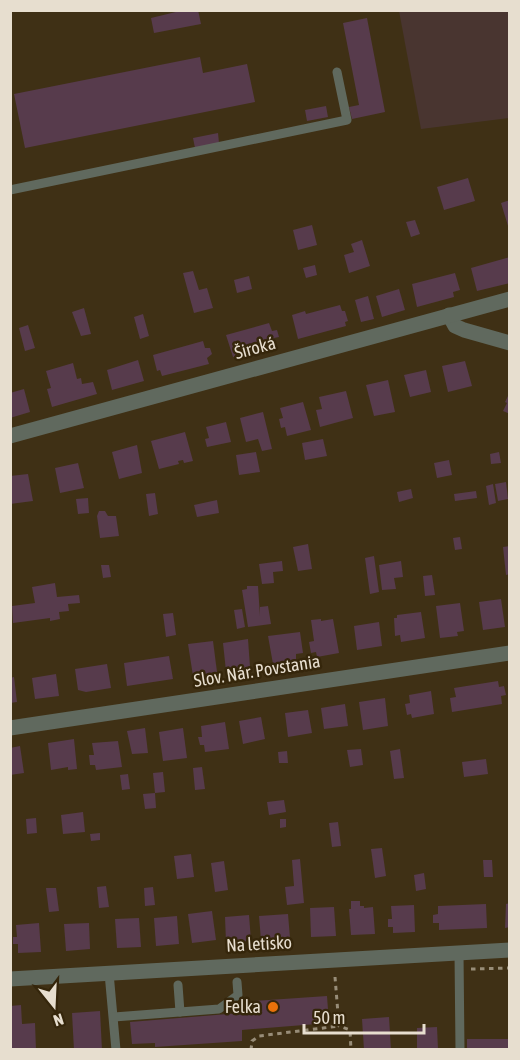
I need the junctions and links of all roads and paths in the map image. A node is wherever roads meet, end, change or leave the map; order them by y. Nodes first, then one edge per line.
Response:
1 (337, 72) dead end
2 (10, 190) edge
3 (510, 299) edge
4 (449, 315) junction
5 (510, 342) edge
6 (10, 436) edge
7 (510, 653) edge
8 (10, 728) edge
9 (510, 950) edge
10 (459, 953) junction
11 (108, 973) junction
12 (335, 977) dead end
13 (10, 979) edge
14 (237, 982) dead end
15 (178, 985) dead end
16 (180, 1012) junction
17 (114, 1017) junction
18 (339, 1026) junction
19 (116, 1050) edge
20 (251, 1050) edge
21 (351, 1050) edge
22 (460, 1050) edge

1 - 2 lane
3 - 4 street, Široká
4 - 5 street
4 - 6 street, Široká
7 - 8 street, Slov. Nár. Povstania
9 - 10 street, Na letisko
10 - 11 street, Na letisko
10 - 22 lane
11 - 13 street, Na letisko
11 - 17 lane
12 - 18 path
14 - 16 lane
15 - 16 lane
16 - 17 lane
17 - 19 lane
18 - 20 path
18 - 21 path

